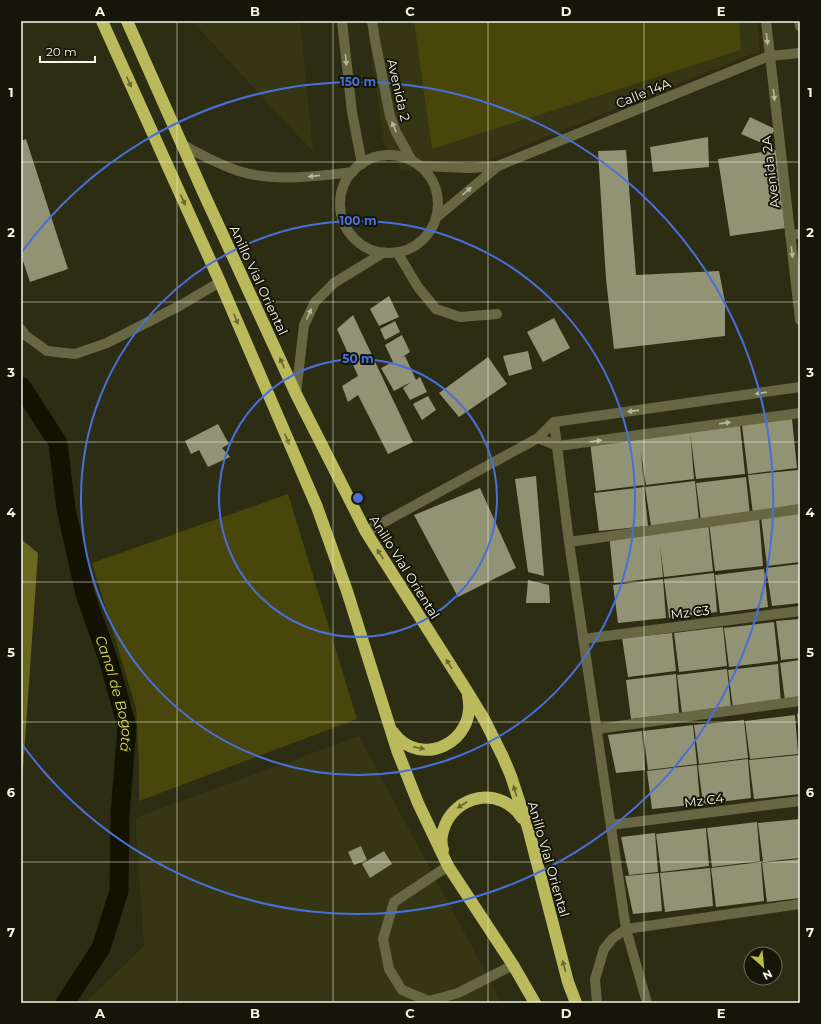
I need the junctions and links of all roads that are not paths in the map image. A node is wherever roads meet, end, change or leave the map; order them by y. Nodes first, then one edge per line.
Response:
1 (102, 21) edge
2 (127, 21) edge
3 (342, 21) edge
4 (372, 21) edge
5 (766, 21) edge
6 (799, 21) edge
7 (800, 26) edge
8 (800, 53) edge
9 (769, 56) junction
10 (183, 145) junction
11 (362, 164) junction
12 (417, 164) junction
13 (498, 166) junction
14 (353, 172) junction
15 (437, 216) junction
16 (795, 234) edge
17 (397, 252) junction
18 (382, 253) junction
19 (220, 282) junction
20 (497, 314) dead end
21 (800, 320) edge
22 (21, 329) edge
23 (800, 387) edge
24 (296, 394) junction
25 (800, 413) edge
26 (554, 422) junction
27 (538, 438) junction
28 (558, 446) junction
29 (800, 508) edge
30 (366, 532) junction
31 (569, 542) junction
32 (800, 611) edge
33 (583, 639) junction
34 (465, 688) junction
35 (800, 701) edge
36 (389, 726) junction
37 (596, 729) junction
38 (800, 801) edge
39 (611, 825) junction
40 (528, 828) junction
41 (448, 866) junction
42 (800, 904) edge
43 (626, 929) junction
44 (513, 965) junction
45 (535, 1003) edge
46 (576, 1003) edge
47 (597, 1003) edge
48 (647, 1003) edge

1 -> 19 highway
2 - 10 highway, Anillo Vial Oriental
3 -> 11 street
12 -> 4 street, Avenida 2
5 -> 9 street, Avenida 2A
6 - 7 street
8 - 9 street, Calle 14A
9 - 13 street, Calle 14A
9 -> 16 street, Avenida 2A
14 -> 10 street
24 -> 10 highway, Anillo Vial Oriental
11 - 12 street
11 - 14 street
12 - 13 street, Calle 14A
12 - 15 street
15 -> 13 street, Calle 14A
14 - 18 street
15 - 17 street
16 -> 21 street, Avenida 2A
17 - 18 street
17 - 20 street
24 -> 18 street
19 - 22 street
19 -> 36 highway
23 -> 26 street
24 - 30 highway, Anillo Vial Oriental
28 -> 25 street
26 - 27 street
26 - 28 street
27 - 28 street
27 - 30 street
28 - 31 street
29 - 31 street
34 -> 30 highway, Anillo Vial Oriental
31 - 33 street
32 - 33 street, Mz C3
33 - 37 street
36 -> 34 highway
40 -> 34 highway, Anillo Vial Oriental
35 - 37 street
36 - 41 highway
37 - 39 street
38 - 39 street, Mz C4
39 - 43 street
40 -> 41 highway
46 -> 40 highway, Anillo Vial Oriental
41 - 44 highway
41 - 44 street
42 - 43 street
43 - 47 street
43 - 48 street
44 - 45 highway

